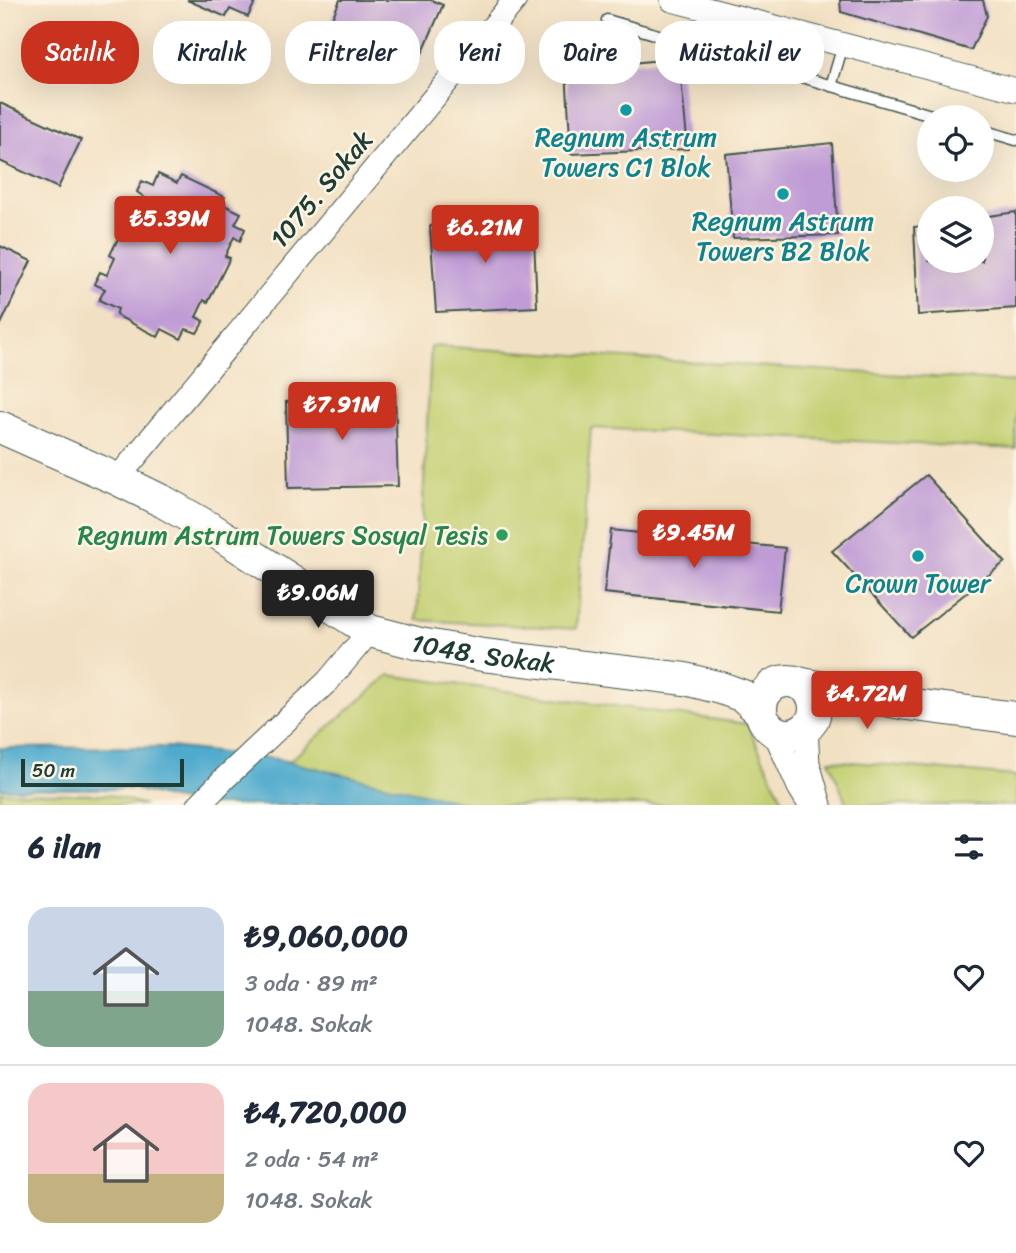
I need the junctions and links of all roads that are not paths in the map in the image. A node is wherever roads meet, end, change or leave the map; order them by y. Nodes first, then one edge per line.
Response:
1 (514, 0) edge
2 (672, 0) edge
3 (607, 20) dead end
4 (843, 44) junction
5 (831, 86) junction
6 (1016, 89) edge
7 (917, 111) edge
8 (994, 134) edge
9 (1016, 140) edge
10 (0, 427) edge
11 (117, 479) junction
12 (370, 631) junction
13 (685, 679) junction
14 (792, 683) junction
15 (907, 704) junction
16 (1016, 718) edge
17 (767, 722) junction
18 (809, 724) junction
19 (199, 805) edge
20 (810, 805) edge
21 (820, 805) edge

1 - 11 street, 1075. Sokak
2 - 4 street
3 - 5 lane
4 - 5 lane
4 - 6 street
5 - 7 lane
8 - 9 lane
10 - 11 main road, 1048. Sokak
11 - 12 main road, 1048. Sokak
12 - 13 main road, 1048. Sokak
12 - 19 street
13 - 14 main road
13 - 17 main road
14 - 15 main road
14 - 17 main road
14 - 18 main road
15 - 16 main road
15 - 18 main road
17 - 18 main road
17 - 20 street
18 - 21 street

